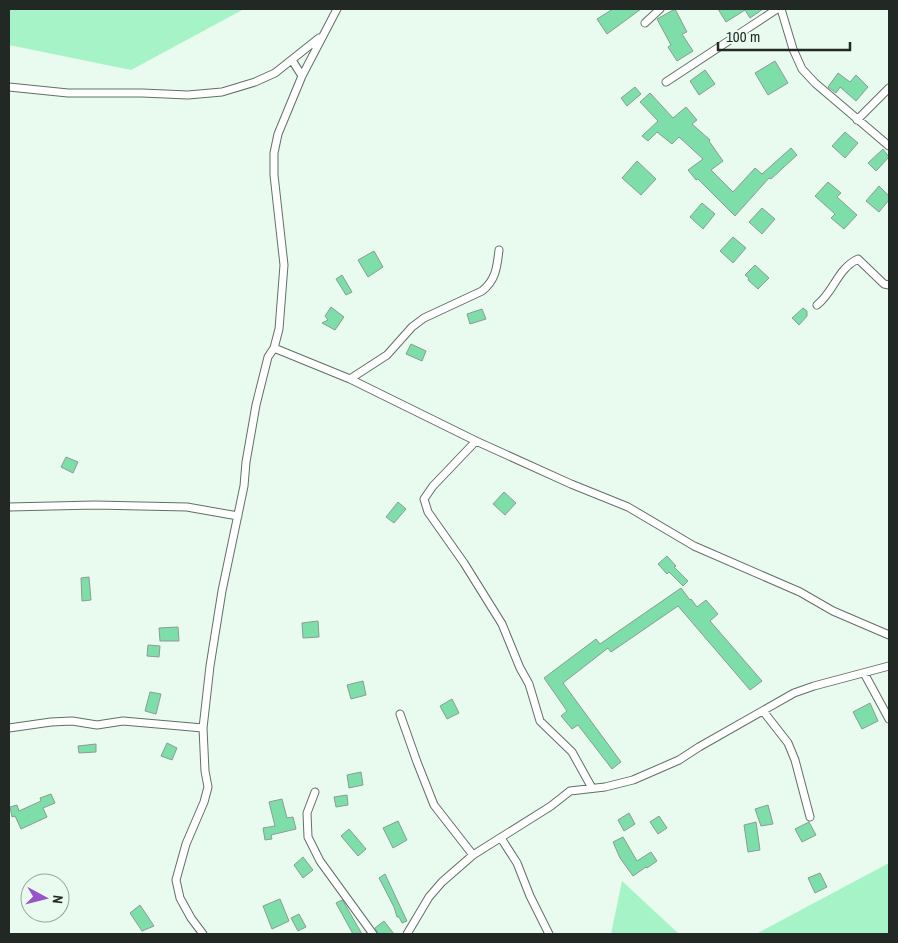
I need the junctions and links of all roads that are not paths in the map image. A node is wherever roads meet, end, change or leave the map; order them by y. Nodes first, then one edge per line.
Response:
1 (337, 9) edge
2 (660, 9) edge
3 (776, 9) edge
4 (781, 9) edge
5 (645, 23) dead end
6 (321, 37) junction
7 (292, 60) junction
8 (302, 76) junction
9 (666, 82) dead end
10 (9, 87) edge
11 (889, 88) edge
12 (857, 120) junction
13 (889, 146) edge
14 (499, 250) dead end
15 (889, 285) edge
16 (817, 305) dead end
17 (274, 348) junction
18 (350, 379) junction
19 (476, 441) junction
20 (9, 507) edge
21 (238, 516) junction
22 (889, 635) edge
23 (889, 666) edge
24 (864, 672) junction
25 (763, 711) junction
26 (400, 714) dead end
27 (889, 719) edge
28 (9, 728) edge
29 (203, 728) junction
30 (592, 788) junction
31 (315, 792) dead end
32 (810, 818) dead end
33 (501, 838) junction
34 (473, 855) junction
35 (203, 934) edge
36 (373, 934) edge
37 (407, 934) edge
38 (549, 934) edge

1 - 6 street
2 - 5 street
3 - 9 street
4 - 12 street
6 - 7 street
6 - 8 street
7 - 8 street
7 - 10 street
8 - 17 street
11 - 12 street
12 - 13 street
14 - 18 street
15 - 16 street
17 - 18 street
17 - 21 street
18 - 19 street
19 - 22 street
19 - 30 street
20 - 21 street
21 - 29 street
23 - 24 street
24 - 25 street
24 - 27 street
25 - 30 street
25 - 32 street
26 - 34 street
28 - 29 street
29 - 35 street
30 - 33 street
31 - 36 street
33 - 34 street
33 - 38 street
34 - 37 street

